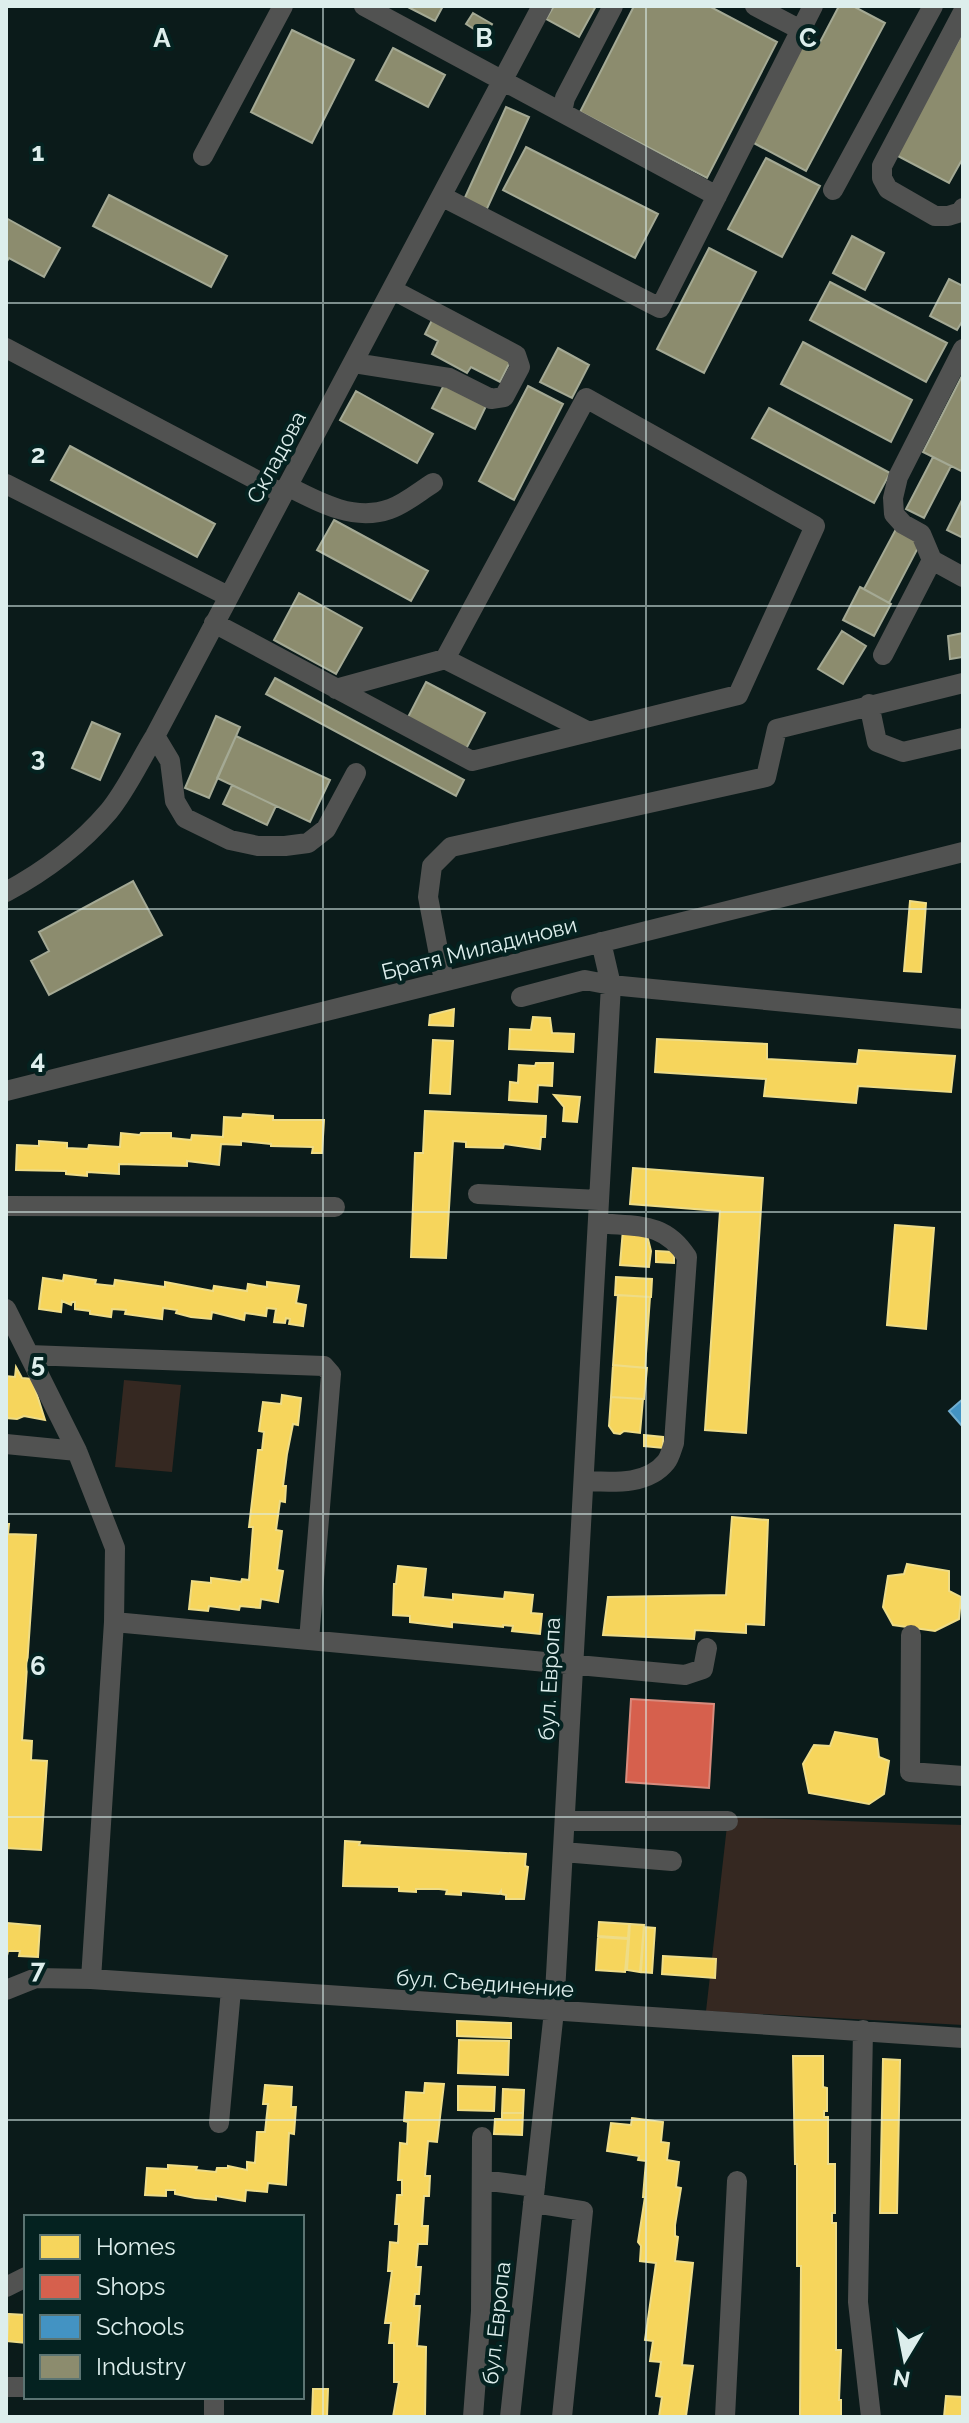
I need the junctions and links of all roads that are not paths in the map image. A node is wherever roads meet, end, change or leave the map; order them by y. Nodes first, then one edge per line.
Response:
1 (283, 6) edge
2 (364, 6) edge
3 (542, 6) edge
4 (613, 6) edge
5 (755, 6) edge
6 (813, 6) edge
7 (933, 6) edge
8 (963, 12) edge
9 (801, 30) junction
10 (503, 81) junction
11 (562, 112) junction
12 (203, 156) dead end
13 (833, 190) dead end
14 (717, 196) junction
15 (443, 197) junction
16 (963, 208) edge
17 (393, 290) junction
18 (6, 348) edge
19 (963, 349) edge
20 (354, 363) junction
21 (433, 483) dead end
22 (6, 484) edge
23 (285, 490) junction
24 (932, 560) junction
25 (963, 577) edge
26 (228, 596) junction
27 (214, 623) junction
28 (883, 655) dead end
29 (445, 659) junction
30 (963, 683) edge
31 (336, 689) junction
32 (869, 704) junction
33 (589, 732) junction
34 (155, 736) junction
35 (963, 738) edge
36 (356, 773) dead end
37 (963, 852) edge
38 (6, 892) edge
39 (601, 942) junction
40 (444, 981) junction
41 (611, 985) junction
42 (521, 997) dead end
43 (963, 1019) edge
44 (6, 1091) edge
45 (478, 1194) dead end
46 (599, 1200) junction
47 (6, 1206) edge
48 (335, 1207) dead end
49 (598, 1223) junction
50 (6, 1309) edge
51 (29, 1355) junction
52 (6, 1444) edge
53 (77, 1451) junction
54 (584, 1481) junction
55 (114, 1622) junction
56 (911, 1635) dead end
57 (309, 1640) junction
58 (707, 1648) dead end
59 (574, 1664) junction
60 (963, 1776) edge
61 (565, 1821) junction
62 (728, 1821) dead end
63 (563, 1852) junction
64 (672, 1861) dead end
65 (91, 1979) junction
66 (6, 1990) edge
67 (231, 1990) junction
68 (554, 2011) junction
69 (863, 2030) junction
70 (963, 2038) edge
71 (219, 2123) dead end
72 (482, 2137) dead end
73 (482, 2180) junction
74 (737, 2181) dead end
75 (534, 2195) junction
76 (24, 2278) edge
77 (6, 2287) edge
78 (473, 2417) edge
79 (510, 2417) edge
80 (562, 2417) edge
81 (725, 2417) edge
82 (871, 2417) edge

1 - 12 street
2 - 10 street
3 - 10 street, Складова
4 - 11 street
5 - 9 street
6 - 9 street
7 - 13 street
8 - 16 street
9 - 14 street
10 - 11 street
10 - 15 street, Складова
11 - 14 street
14 - 15 street
15 - 17 street, Складова
17 - 20 street, Складова
17 - 20 street
18 - 23 street
19 - 24 street
20 - 23 street, Складова
21 - 23 street
22 - 26 street
23 - 26 street, Складова
24 - 25 street
24 - 28 street
26 - 27 street, Складова
27 - 31 street
27 - 34 street, Складова
29 - 31 street
29 - 33 street
29 - 33 street
30 - 32 street
31 - 33 street
32 - 35 street
32 - 40 street
34 - 36 street
34 - 38 street, Складова
37 - 39 street, Братя Миладинови
39 - 40 street, Братя Миладинови
39 - 41 street, бул. Европа
40 - 44 street, Братя Миладинови
41 - 42 street
41 - 43 street
41 - 46 street, бул. Европа
45 - 46 street
46 - 49 street, бул. Европа
47 - 48 street
49 - 54 street, бул. Европа
49 - 54 street
50 - 51 street
51 - 53 street
51 - 57 street
52 - 53 street
53 - 55 street
54 - 59 street, бул. Европа
55 - 57 street
55 - 65 street
56 - 60 street
57 - 59 street
58 - 59 street
59 - 61 street, бул. Европа
61 - 62 street
61 - 63 street, бул. Европа
63 - 64 street
63 - 68 street, бул. Европа
65 - 66 street, бул. Съединение
65 - 67 street, бул. Съединение
67 - 68 street, бул. Съединение
67 - 71 street
68 - 69 street, бул. Съединение
68 - 75 street, бул. Европа
69 - 70 street, бул. Съединение
69 - 82 street
72 - 73 street
73 - 75 street
73 - 78 street
74 - 81 street
75 - 79 street, бул. Европа
75 - 80 street
76 - 77 street

